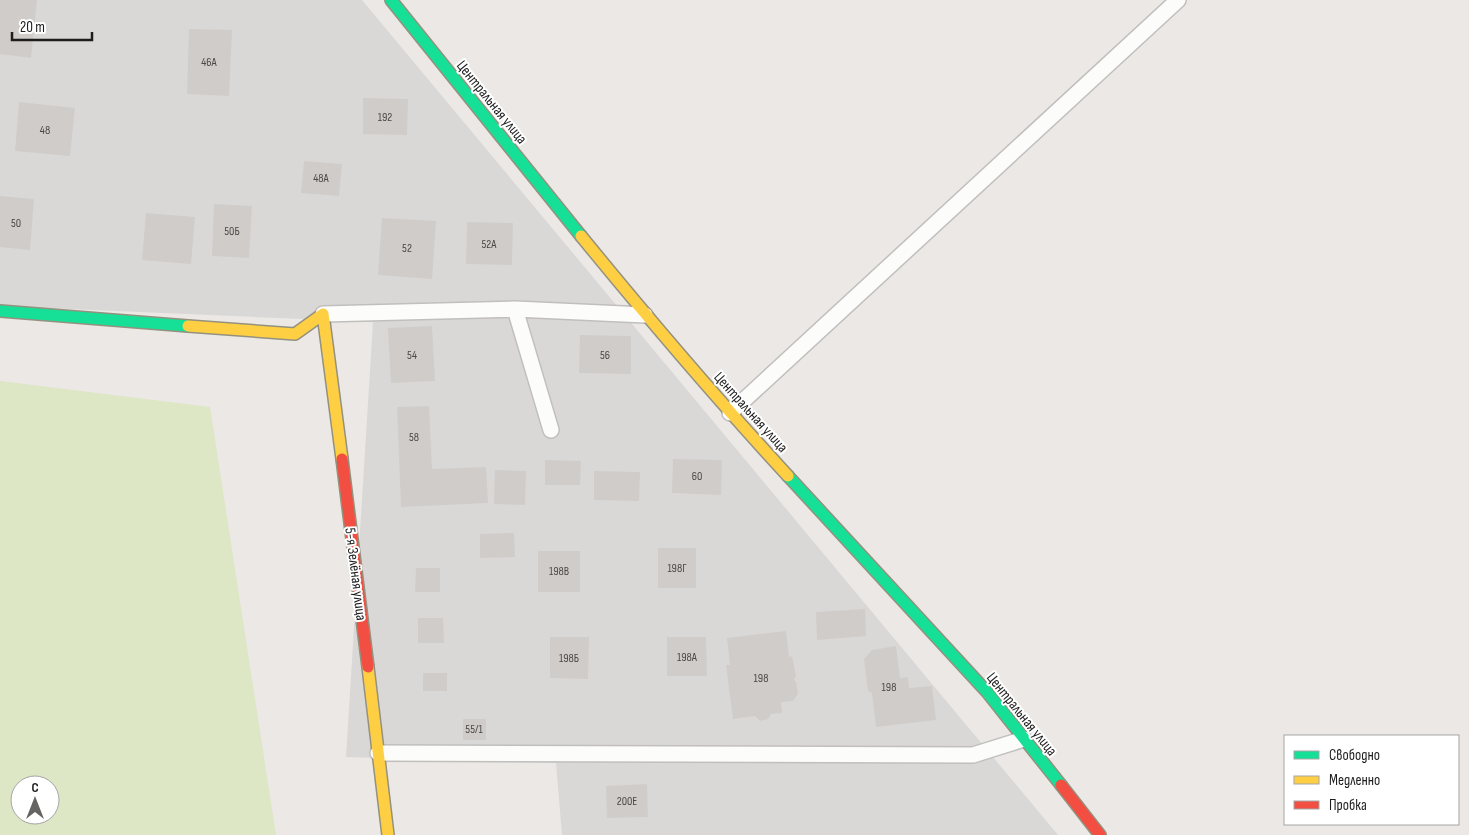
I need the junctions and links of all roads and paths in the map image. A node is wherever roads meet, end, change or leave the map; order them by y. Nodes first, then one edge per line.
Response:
1 (391, 0) edge
2 (1178, 0) edge
3 (516, 309) junction
4 (0, 311) edge
5 (323, 314) junction
6 (645, 315) junction
7 (730, 413) junction
8 (551, 430) dead end
9 (1024, 739) junction
10 (378, 753) junction
11 (388, 835) edge
12 (1100, 835) edge

1 - 6 street, Центральная улица
2 - 7 lane
3 - 5 lane
3 - 6 lane
3 - 8 lane
4 - 5 street
5 - 10 street, 5-я Зелёная улица
6 - 7 street, Центральная улица
7 - 9 street, Центральная улица
9 - 10 lane
9 - 12 street, Центральная улица
10 - 11 street, 5-я Зелёная улица

